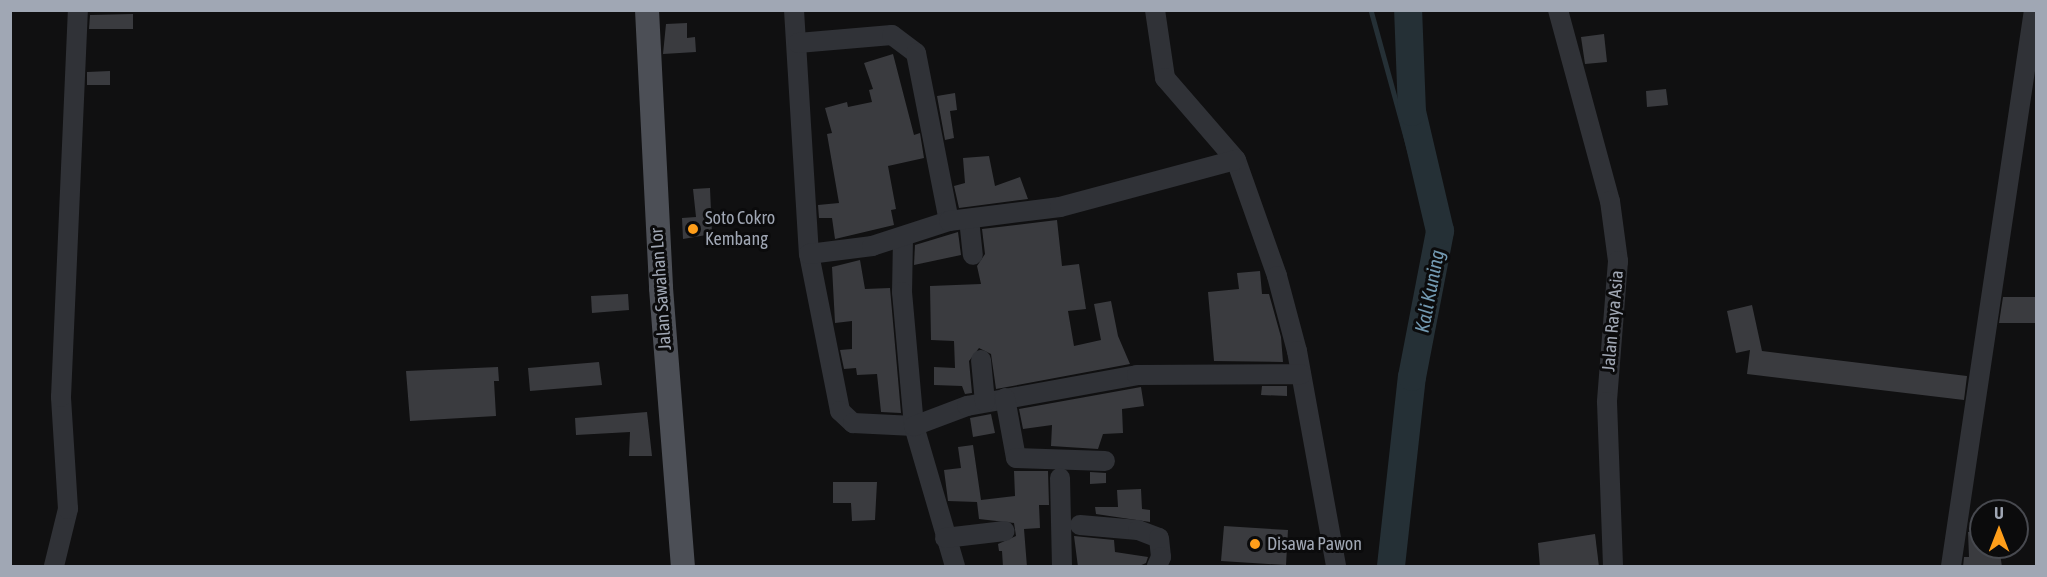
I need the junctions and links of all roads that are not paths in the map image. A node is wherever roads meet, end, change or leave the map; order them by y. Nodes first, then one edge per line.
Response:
1 (78, 10) edge
2 (646, 10) edge
3 (794, 10) edge
4 (1155, 10) edge
5 (1558, 10) edge
6 (2034, 10) edge
7 (798, 43) junction
8 (1236, 160) junction
9 (959, 220) junction
10 (903, 237) junction
11 (809, 254) junction
12 (973, 255) dead end
13 (981, 360) dead end
14 (1300, 374) junction
15 (1005, 398) junction
16 (985, 402) junction
17 (914, 426) junction
18 (1106, 461) dead end
19 (1060, 478) dead end
20 (1080, 525) dead end
21 (1005, 531) dead end
22 (945, 537) junction
23 (54, 567) edge
24 (683, 567) edge
25 (955, 567) edge
26 (1062, 567) edge
27 (1157, 567) edge
28 (1336, 567) edge
29 (1613, 567) edge
30 (1951, 567) edge

1 - 23 street
2 - 24 main road, Jalan Sawahan Lor
3 - 7 street
4 - 8 street
5 - 29 street, Jalan Raya Asia
6 - 30 street
7 - 9 street
7 - 11 street
8 - 9 street
8 - 14 street
9 - 10 street
9 - 12 street
10 - 11 street
10 - 17 street
11 - 17 street
13 - 16 street
14 - 15 street
14 - 28 street
15 - 16 street
15 - 18 street
16 - 17 street
17 - 22 street
19 - 26 street
20 - 27 street
21 - 22 street
22 - 25 street

